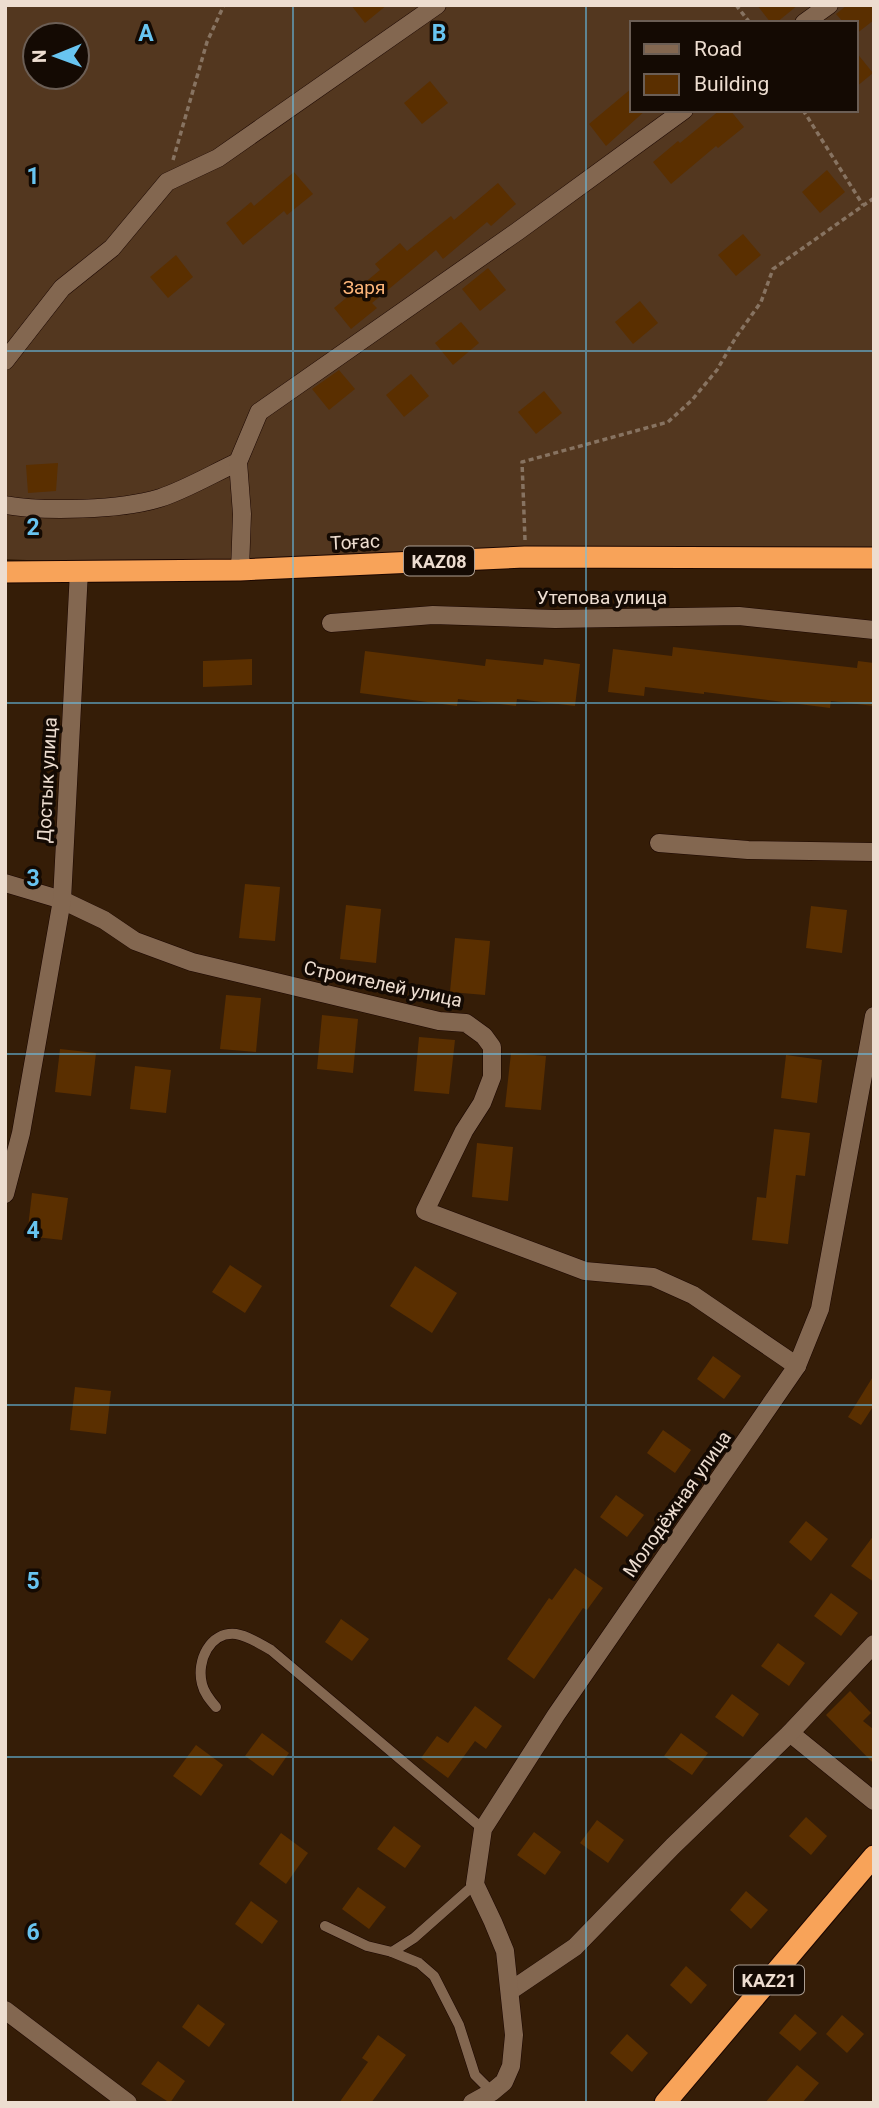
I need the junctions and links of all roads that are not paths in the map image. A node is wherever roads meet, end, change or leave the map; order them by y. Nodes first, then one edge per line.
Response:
1 (438, 5) edge
2 (829, 5) edge
3 (807, 21) edge
4 (681, 112) edge
5 (5, 361) edge
6 (238, 462) junction
7 (5, 505) edge
8 (874, 558) edge
9 (240, 570) junction
10 (79, 571) junction
11 (5, 572) edge
12 (331, 623) dead end
13 (874, 630) edge
14 (659, 843) dead end
15 (874, 852) edge
16 (5, 883) edge
17 (62, 900) junction
18 (874, 1018) edge
19 (5, 1194) edge
20 (797, 1366) junction
21 (874, 1644) edge
22 (216, 1707) dead end
23 (790, 1733) junction
24 (874, 1801) edge
25 (483, 1829) junction
26 (874, 1856) edge
27 (475, 1884) junction
28 (325, 1926) dead end
29 (392, 1952) junction
30 (510, 1991) junction
31 (5, 2010) edge
32 (498, 2097) edge
33 (128, 2103) edge
34 (472, 2103) edge
35 (664, 2103) edge

1 - 5 street
2 - 3 street
4 - 6 street
6 - 7 street
6 - 9 street
8 - 9 highway, Тоғас / KAZ08
9 - 10 highway, Тоғас / KAZ08
10 - 11 highway, Тоғас / KAZ08
10 - 17 street, Достык улица
12 - 13 street, Утепова улица
14 - 15 street
16 - 17 street
17 - 19 street, Достык улица
17 - 20 street, Строителей улица
18 - 20 street, Молодёжная улица
20 - 25 street, Молодёжная улица
21 - 23 street
22 - 25 lane
23 - 24 street
23 - 30 street
25 - 27 street, Молодёжная улица
26 - 35 highway, KAZ21
27 - 29 lane
27 - 30 street
28 - 29 lane
29 - 32 lane
30 - 32 street
31 - 33 street
32 - 34 street

